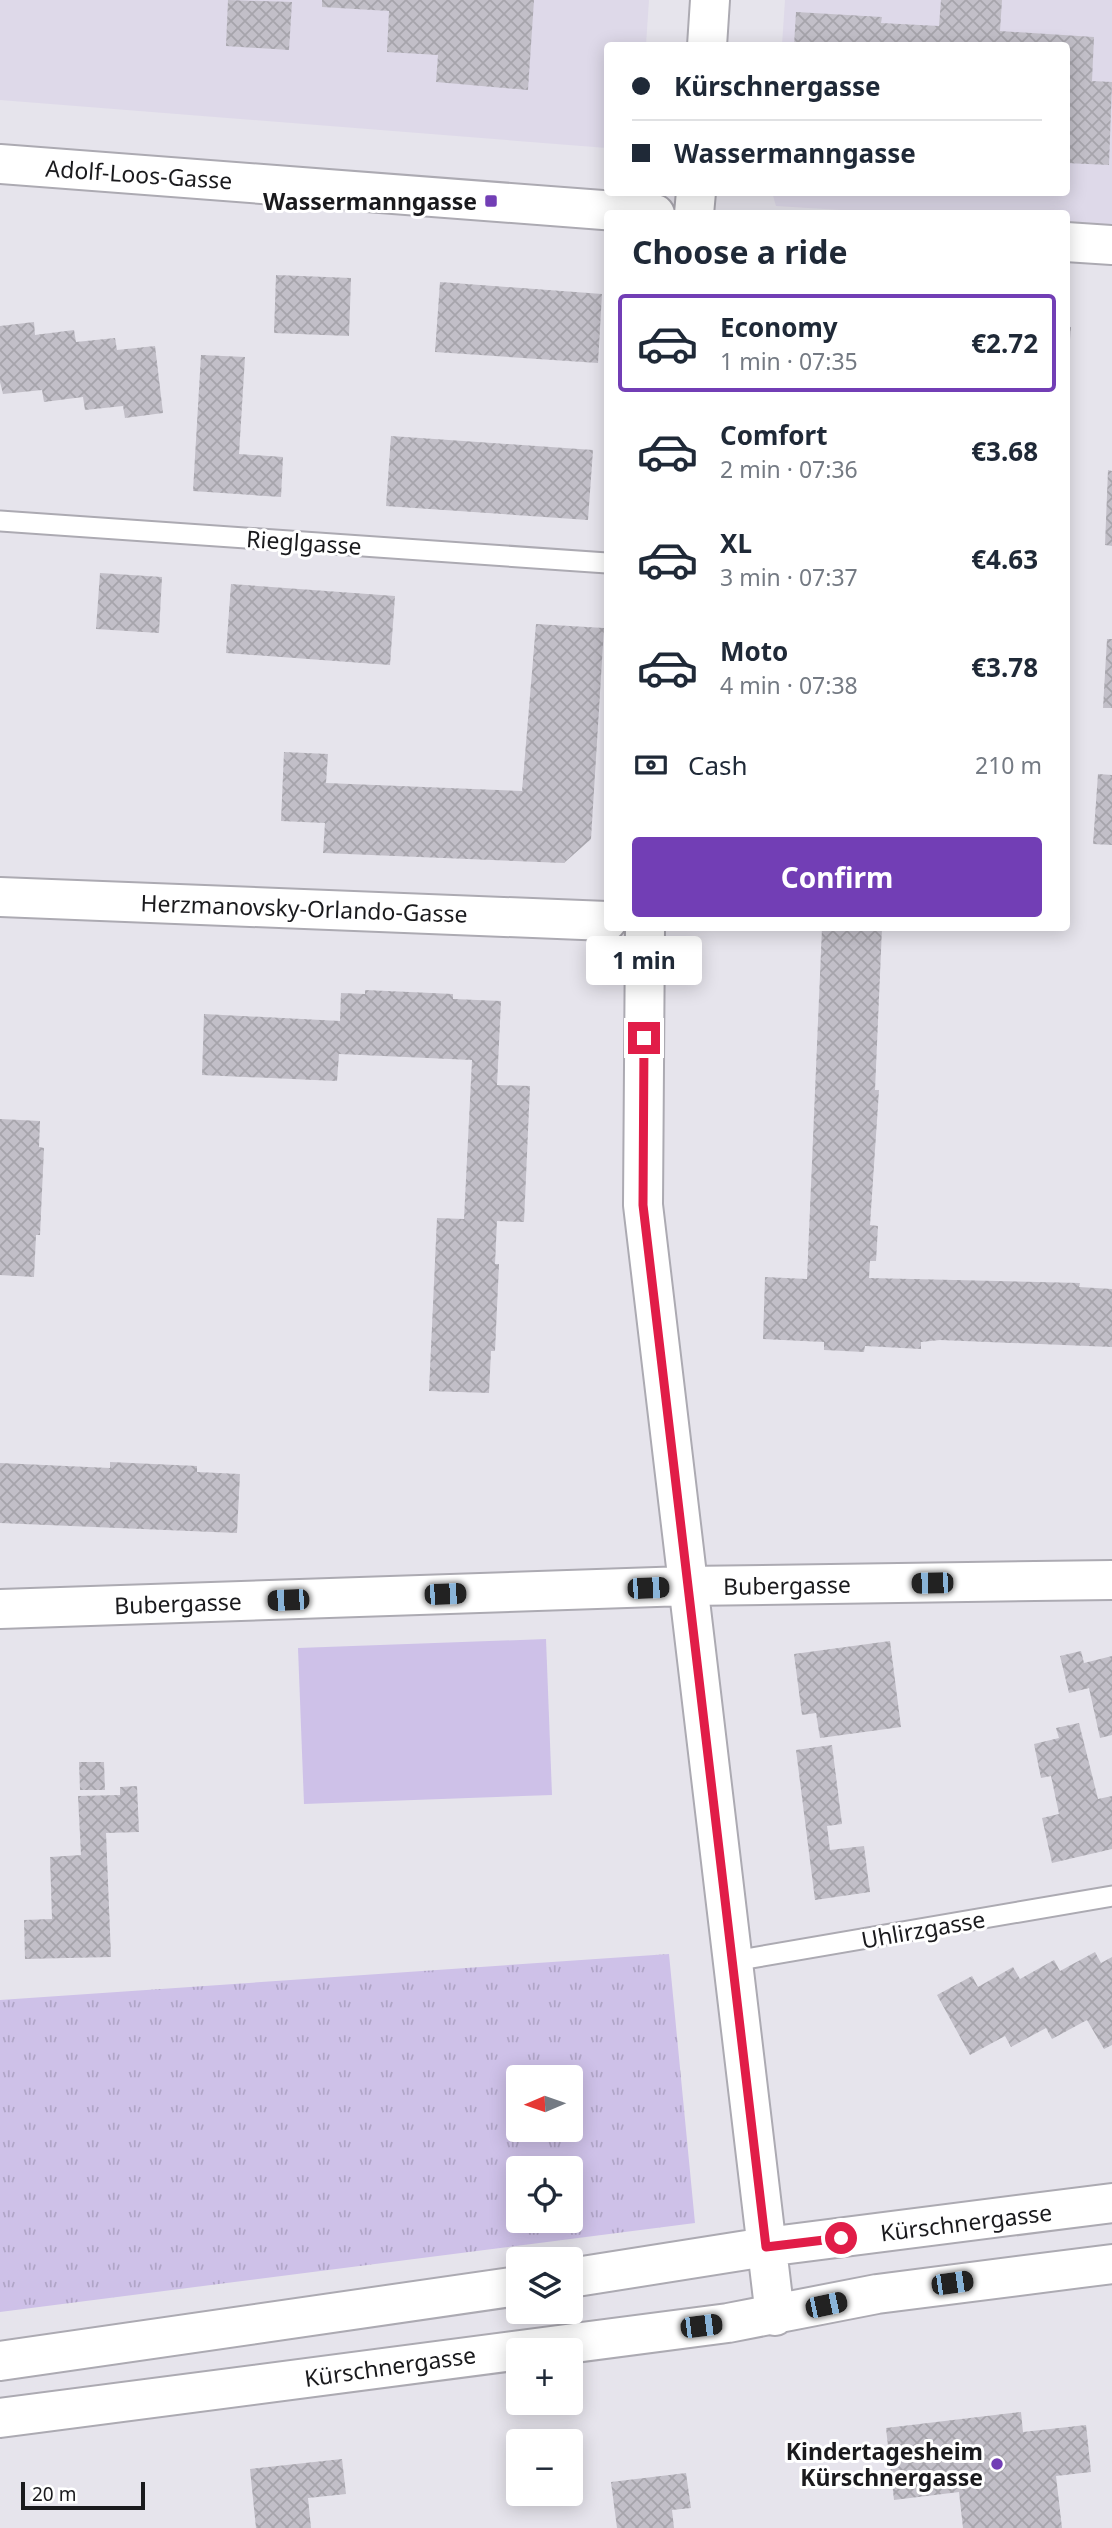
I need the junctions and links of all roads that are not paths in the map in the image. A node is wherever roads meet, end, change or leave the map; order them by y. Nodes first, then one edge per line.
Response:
1 (710, 0) edge
2 (707, 42) edge
3 (0, 164) edge
4 (604, 210) edge
5 (1070, 242) edge
6 (1112, 245) edge
7 (0, 521) edge
8 (604, 563) edge
9 (0, 897) edge
10 (604, 921) edge
11 (645, 931) edge
12 (1112, 1580) edge
13 (686, 1586) junction
14 (0, 1609) edge
15 (1112, 1896) edge
16 (734, 1961) junction
17 (1112, 2203) edge
18 (766, 2247) junction
19 (1112, 2264) edge
20 (583, 2276) edge
21 (506, 2288) edge
22 (775, 2316) junction
23 (0, 2361) edge
24 (0, 2418) edge

1 - 2 street
3 - 4 street, Adolf-Loos-Gasse
5 - 6 street
7 - 8 lane, Rieglgasse
9 - 10 street, Herzmanovsky-Orlando-Gasse
11 - 13 street
12 - 13 street, Bubergasse
13 - 14 street, Bubergasse
13 - 16 street
15 - 16 lane, Uhlirzgasse
16 - 18 street
17 - 18 street, Kürschnergasse
18 - 20 street, Kürschnergasse
18 - 22 street
19 - 22 street, Kürschnergasse
21 - 23 street
22 - 24 street, Kürschnergasse

